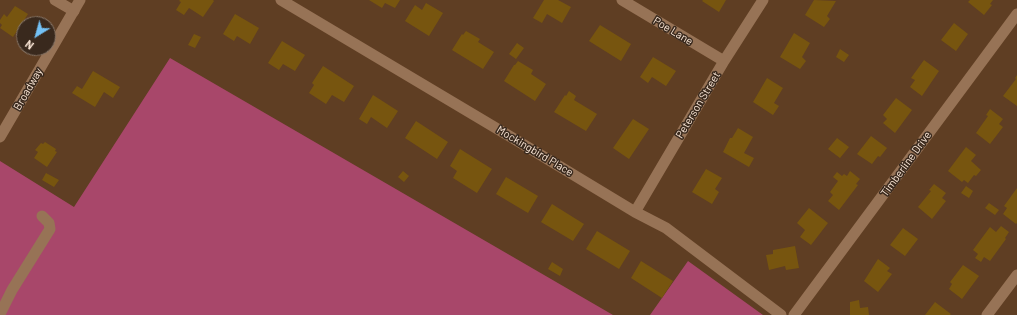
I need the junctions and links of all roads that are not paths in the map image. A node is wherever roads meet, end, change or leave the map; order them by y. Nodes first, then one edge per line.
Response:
1 (55, 0) edge
2 (80, 0) edge
3 (281, 0) edge
4 (622, 0) edge
5 (764, 0) edge
6 (74, 11) junction
7 (1017, 14) edge
8 (724, 61) junction
9 (0, 137) edge
10 (635, 212) junction
11 (42, 216) dead end
12 (1017, 275) edge
13 (0, 314) edge
14 (781, 315) edge
15 (794, 315) edge
16 (987, 315) edge

1 - 6 street
2 - 6 street, Broadway
3 - 10 street, Mockingbird Place
4 - 8 street, Poe Lane
5 - 8 street, Peterson Street
6 - 9 street, Broadway
7 - 15 street, Timberline Drive
8 - 10 street, Peterson Street
10 - 14 street, Mockingbird Place
11 - 13 street
12 - 16 street

